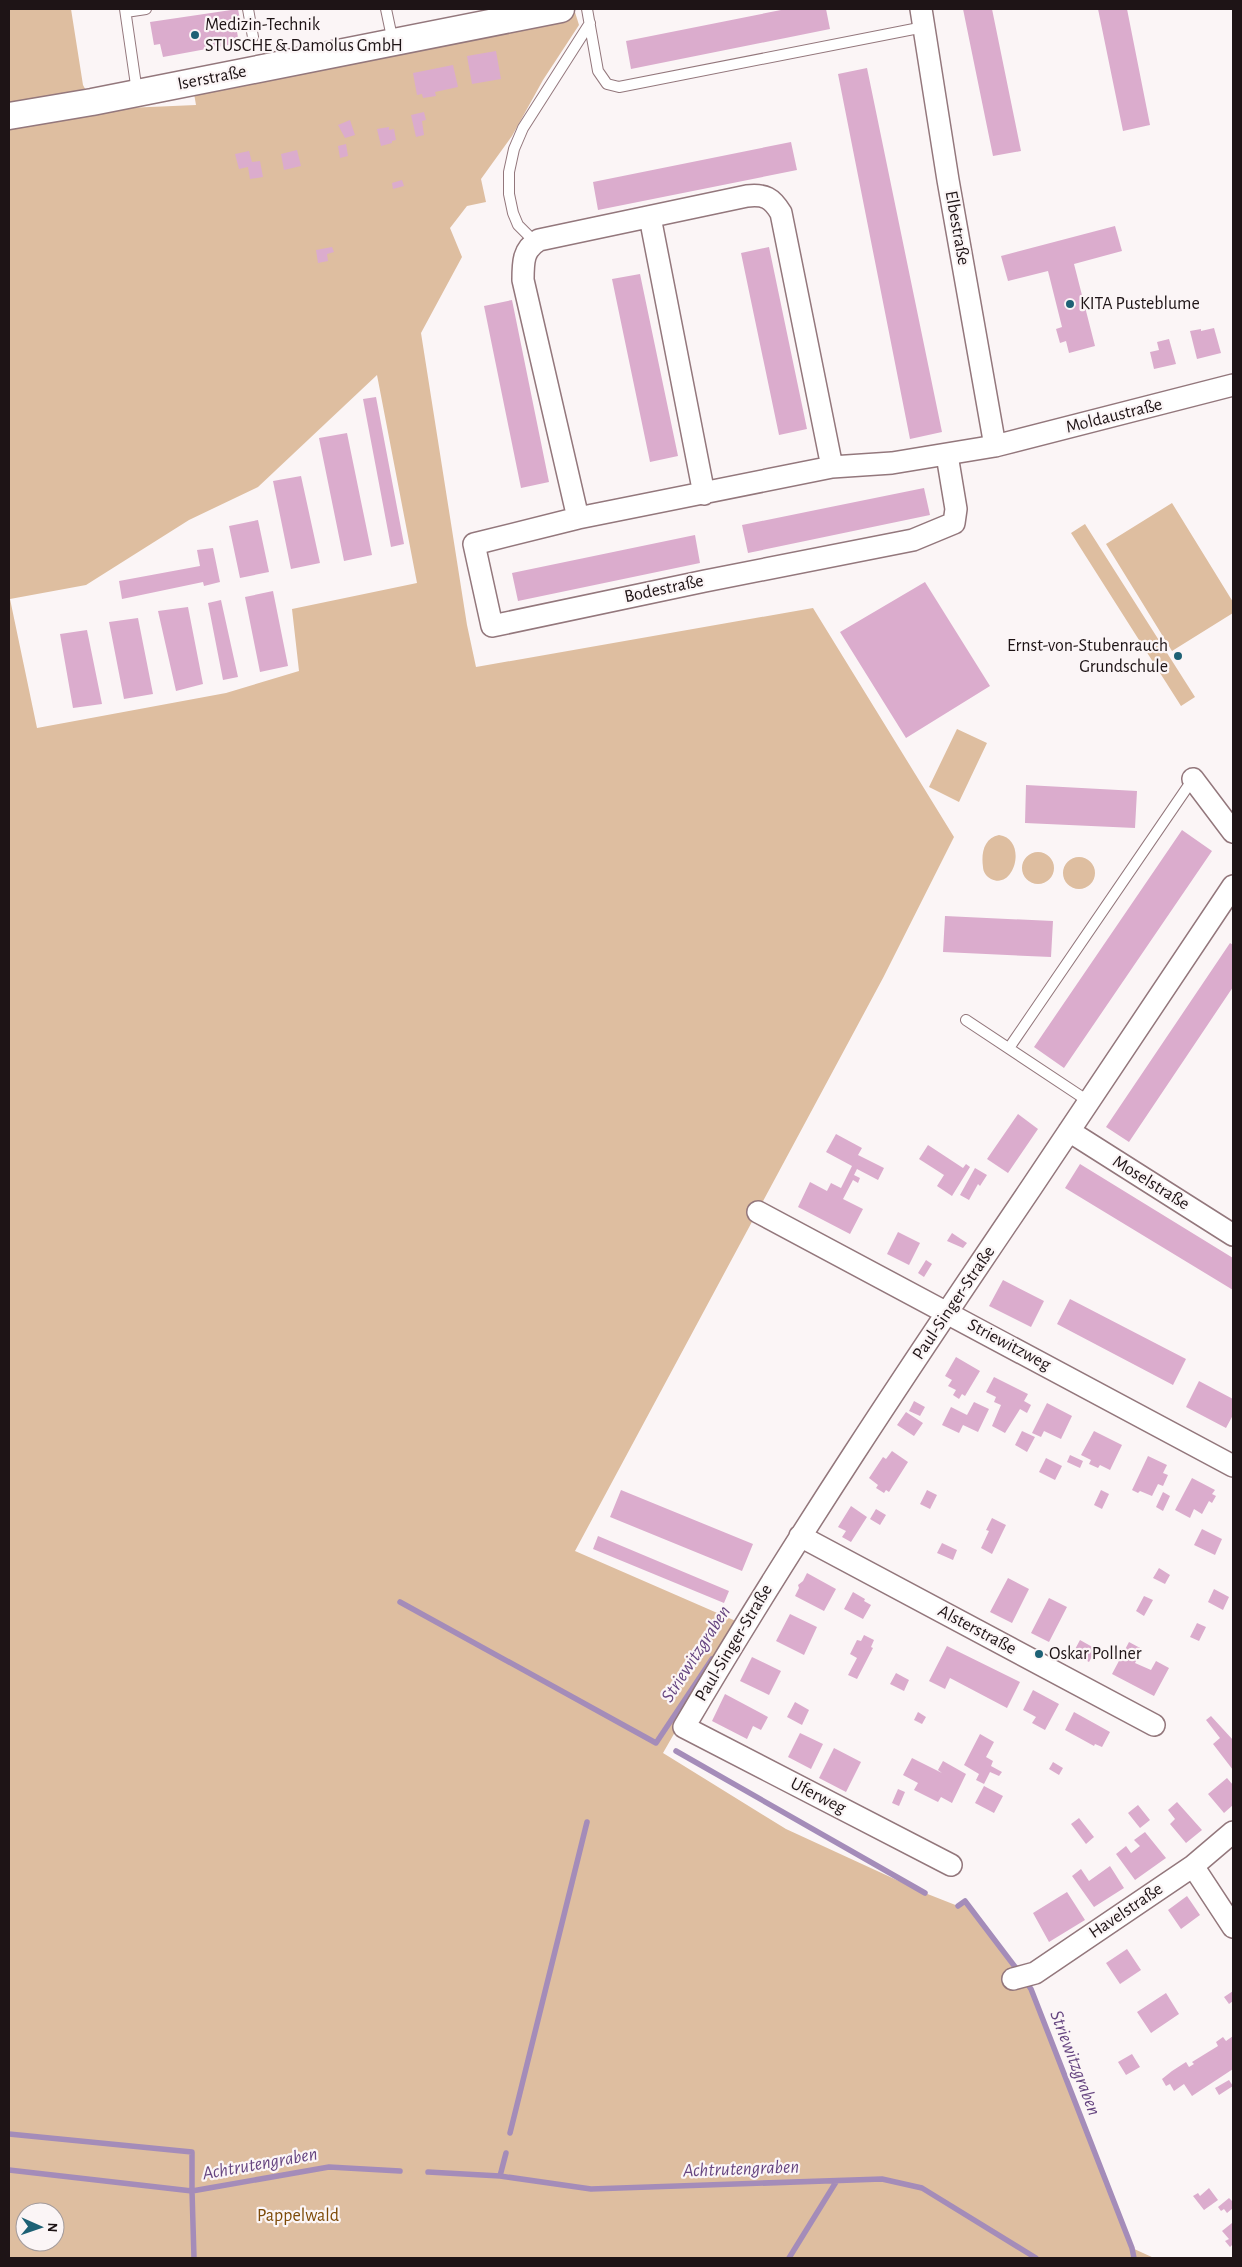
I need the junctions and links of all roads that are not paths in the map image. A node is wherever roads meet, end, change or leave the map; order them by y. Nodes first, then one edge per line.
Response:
1 (146, 9) edge
2 (248, 9) edge
3 (386, 9) edge
4 (587, 9) edge
5 (126, 10) edge
6 (549, 10) edge
7 (922, 18) edge
8 (590, 23) junction
9 (253, 38) dead end
10 (393, 42) junction
11 (137, 93) junction
12 (9, 116) edge
13 (650, 217) junction
14 (535, 242) junction
15 (1233, 385) edge
16 (995, 446) junction
17 (947, 455) junction
18 (832, 466) junction
19 (704, 494) junction
20 (578, 518) junction
21 (1193, 779) joint
22 (1233, 832) edge
23 (1233, 886) edge
24 (966, 1020) dead end
25 (1009, 1048) junction
26 (1088, 1101) junction
27 (1069, 1131) junction
28 (758, 1212) dead end
29 (1233, 1235) edge
30 (947, 1312) junction
31 (1233, 1466) edge
32 (800, 1536) junction
33 (1154, 1725) dead end
34 (684, 1727) joint
35 (1233, 1832) edge
36 (951, 1865) dead end
37 (1193, 1866) junction
38 (1233, 1927) edge
39 (1013, 1979) dead end

1 - 5 lane
2 - 9 lane
3 - 10 lane
4 - 8 lane
5 - 11 lane
6 - 10 street, Iserstraße
7 - 8 lane
7 - 16 street, Elbestraße
8 - 14 lane
10 - 11 street, Iserstraße
11 - 12 street, Iserstraße
13 - 14 street
13 - 18 street
13 - 19 street
14 - 20 street
15 - 16 street, Moldaustraße
16 - 17 street, Bodestraße
17 - 18 street, Bodestraße
17 - 20 street, Bodestraße
18 - 19 street, Bodestraße
19 - 20 street, Bodestraße
21 - 22 street
21 - 25 lane
23 - 26 street, Paul-Singer-Straße
24 - 25 lane
25 - 26 lane
26 - 27 street, Paul-Singer-Straße
27 - 29 street, Moselstraße
27 - 30 street, Paul-Singer-Straße
28 - 30 street, Striewitzweg
30 - 31 street, Striewitzweg
30 - 32 street, Paul-Singer-Straße
32 - 33 street, Alsterstraße
32 - 34 street, Paul-Singer-Straße
34 - 36 street, Uferweg
35 - 37 street, Havelstraße
37 - 38 street
37 - 39 street, Havelstraße

